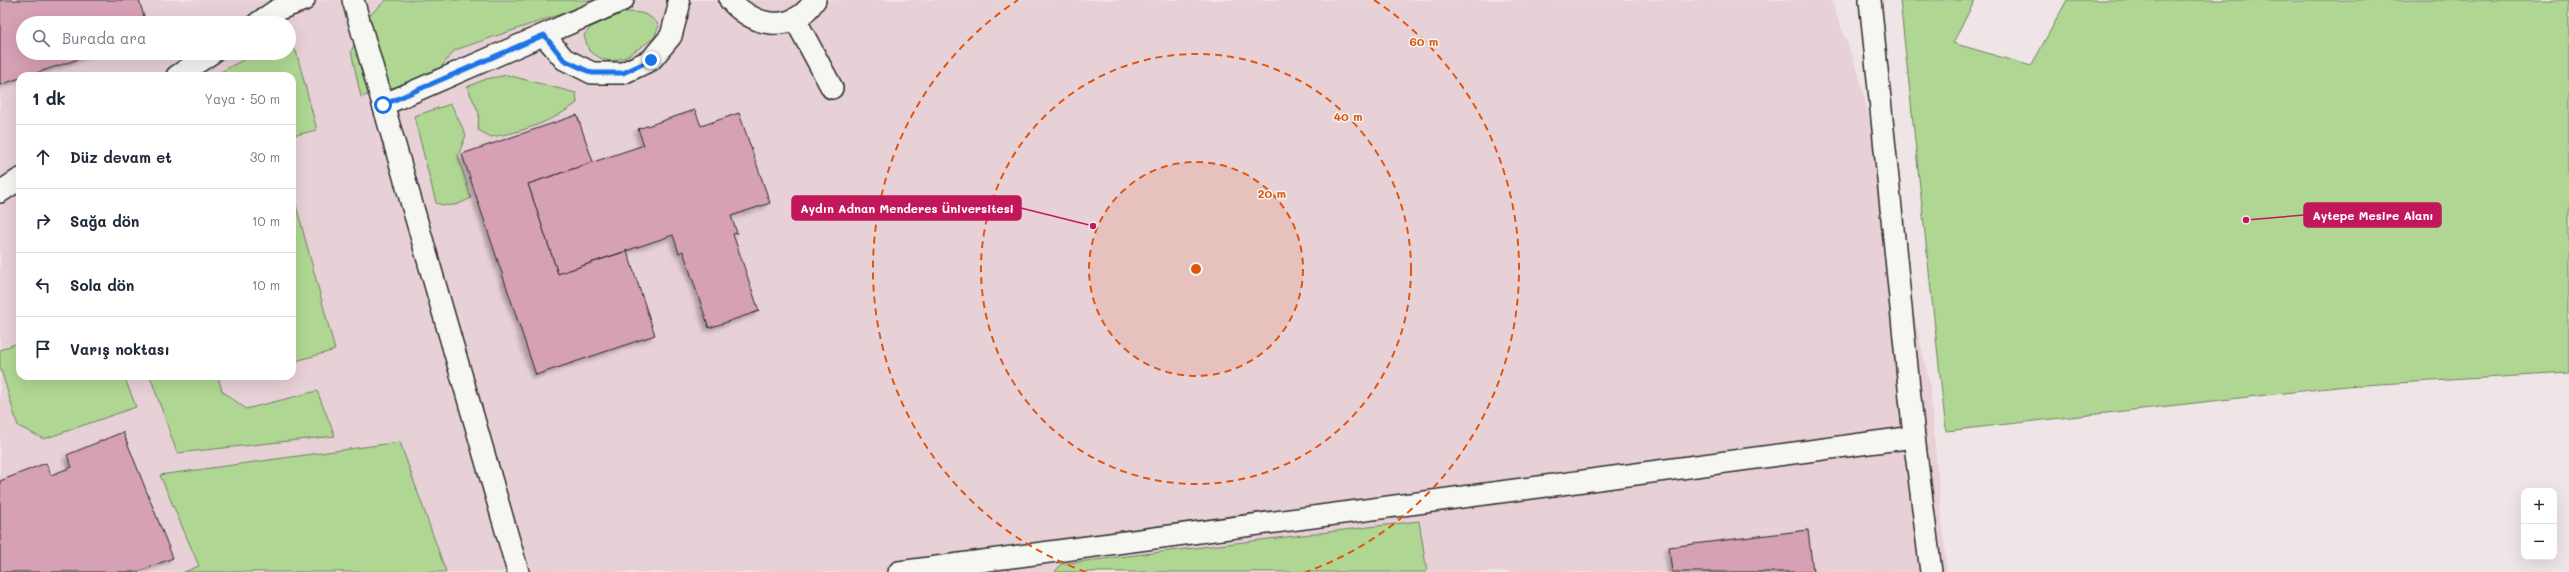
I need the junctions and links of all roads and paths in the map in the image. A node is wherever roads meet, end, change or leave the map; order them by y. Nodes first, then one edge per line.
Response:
1 (304, 0) edge
2 (353, 0) edge
3 (623, 0) edge
4 (678, 0) edge
5 (730, 0) edge
6 (815, 0) edge
7 (1870, 0) edge
8 (268, 16) edge
9 (795, 19) junction
10 (544, 35) junction
11 (201, 60) edge
12 (183, 72) edge
13 (832, 88) dead end
14 (383, 105) junction
15 (16, 182) edge
16 (0, 192) edge
17 (1914, 437) junction
18 (518, 572) edge
19 (899, 572) edge
20 (1931, 572) edge

1 - 8 lane
2 - 14 lane
3 - 10 lane
4 - 10 lane
5 - 9 lane
6 - 9 lane
7 - 17 lane
9 - 13 lane
10 - 14 lane
11 - 12 lane
14 - 18 lane
15 - 16 lane
17 - 19 lane
17 - 20 lane

